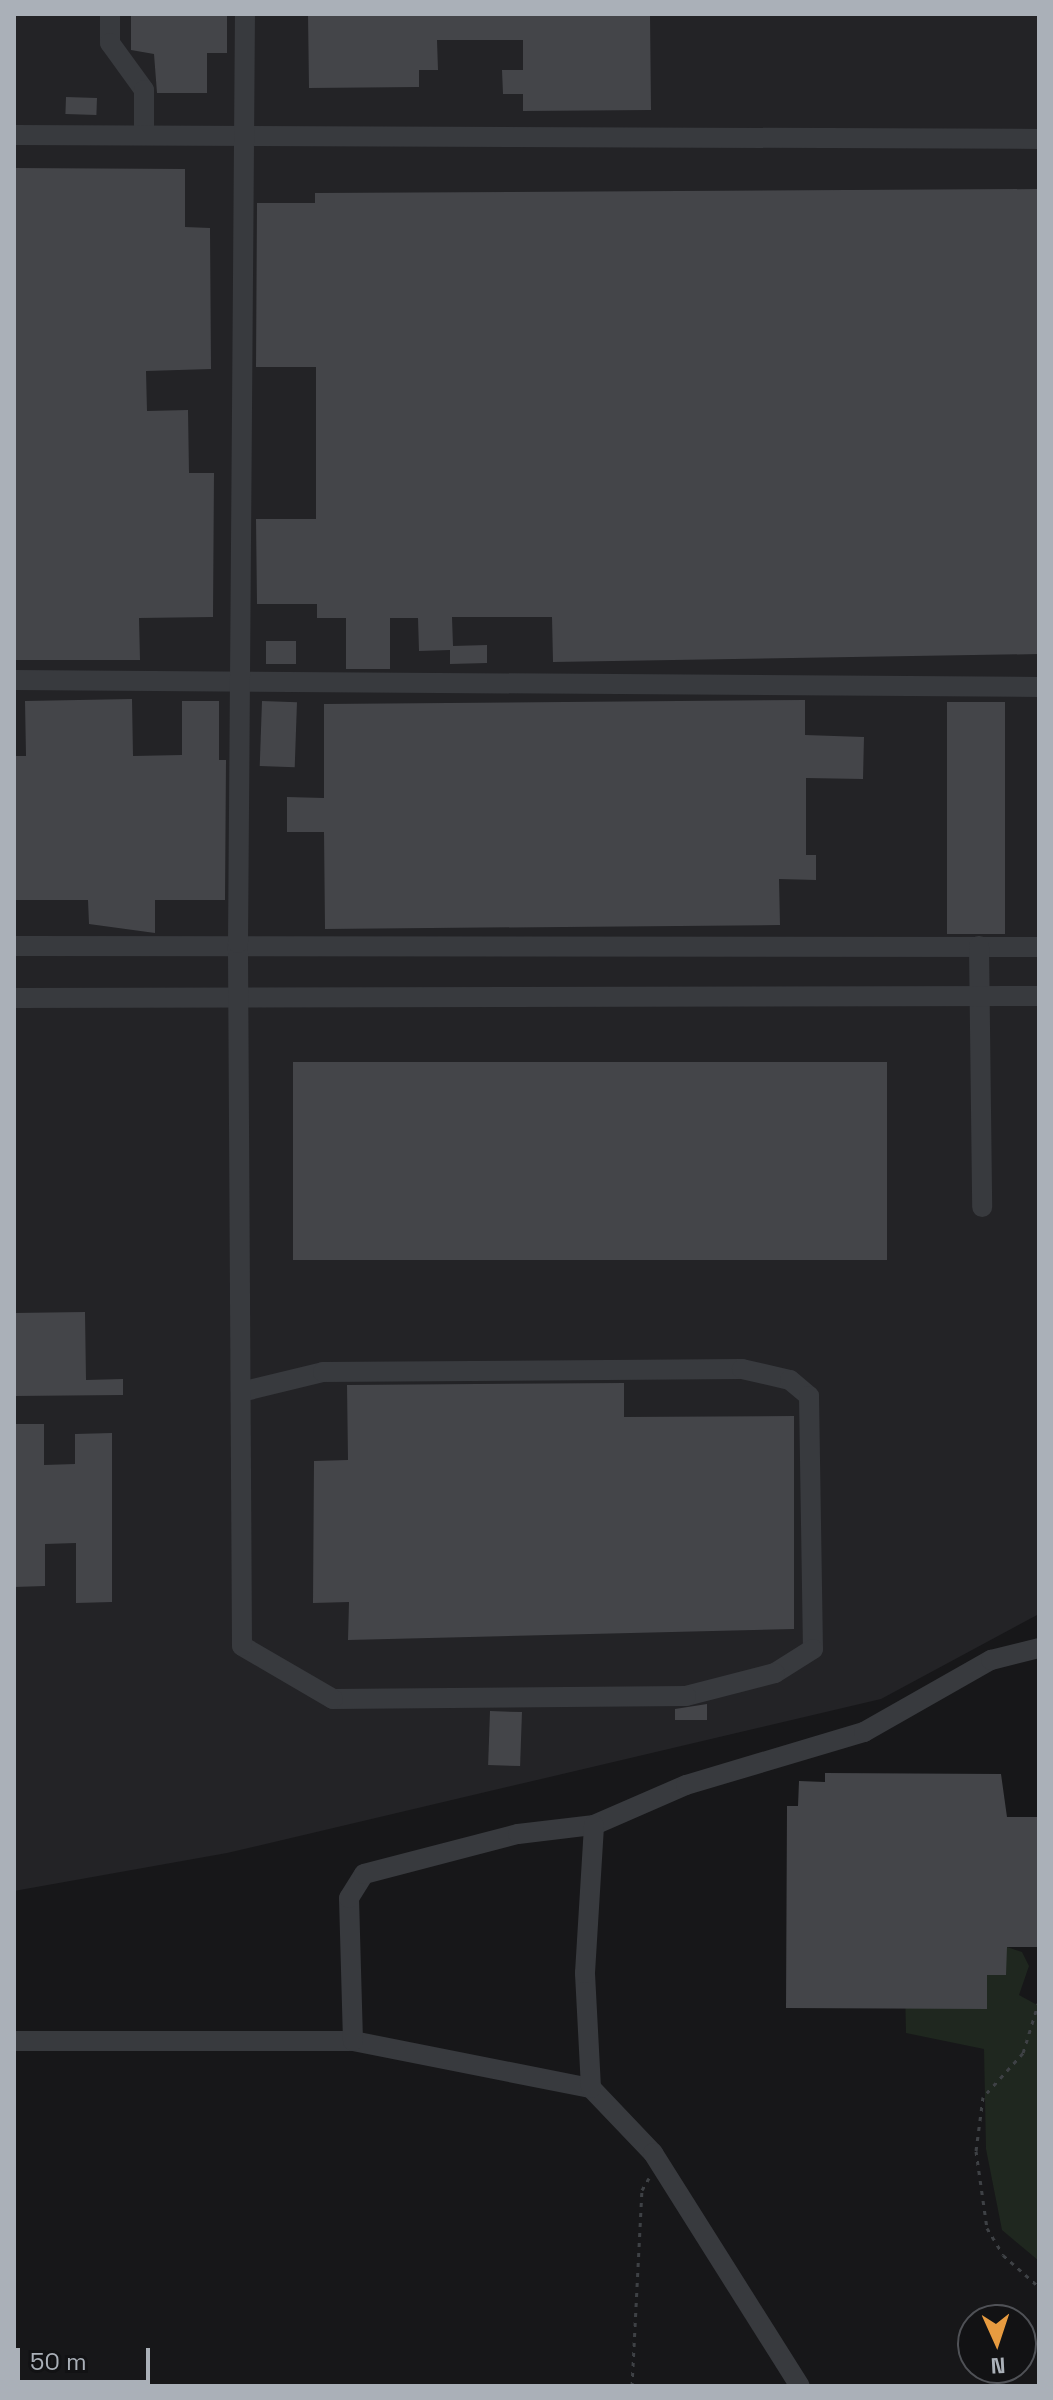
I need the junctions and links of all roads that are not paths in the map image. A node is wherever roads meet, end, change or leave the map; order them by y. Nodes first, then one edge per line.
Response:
1 (110, 14) edge
2 (245, 14) edge
3 (243, 134) junction
4 (14, 135) edge
5 (144, 135) junction
6 (1039, 139) edge
7 (14, 680) edge
8 (239, 681) junction
9 (1039, 687) edge
10 (238, 943) junction
11 (14, 946) edge
12 (979, 946) junction
13 (1039, 947) edge
14 (980, 996) junction
15 (1039, 996) edge
16 (14, 998) edge
17 (240, 1001) junction
18 (982, 1207) dead end
19 (241, 1392) junction
20 (1039, 1648) edge
21 (594, 1825) junction
22 (14, 2041) edge
23 (353, 2041) junction
24 (591, 2088) junction
25 (800, 2386) edge

1 - 5 street
2 - 3 street
3 - 5 street
3 - 6 street
3 - 8 street
4 - 5 street
7 - 8 street
8 - 9 street
8 - 10 street
10 - 11 street
10 - 12 street
10 - 17 street
12 - 13 street
12 - 14 street
14 - 15 street
14 - 17 street
14 - 18 street
16 - 17 street
17 - 19 street
19 - 19 street
20 - 21 street
21 - 23 street
21 - 24 street
22 - 23 street
23 - 24 street
24 - 25 street

